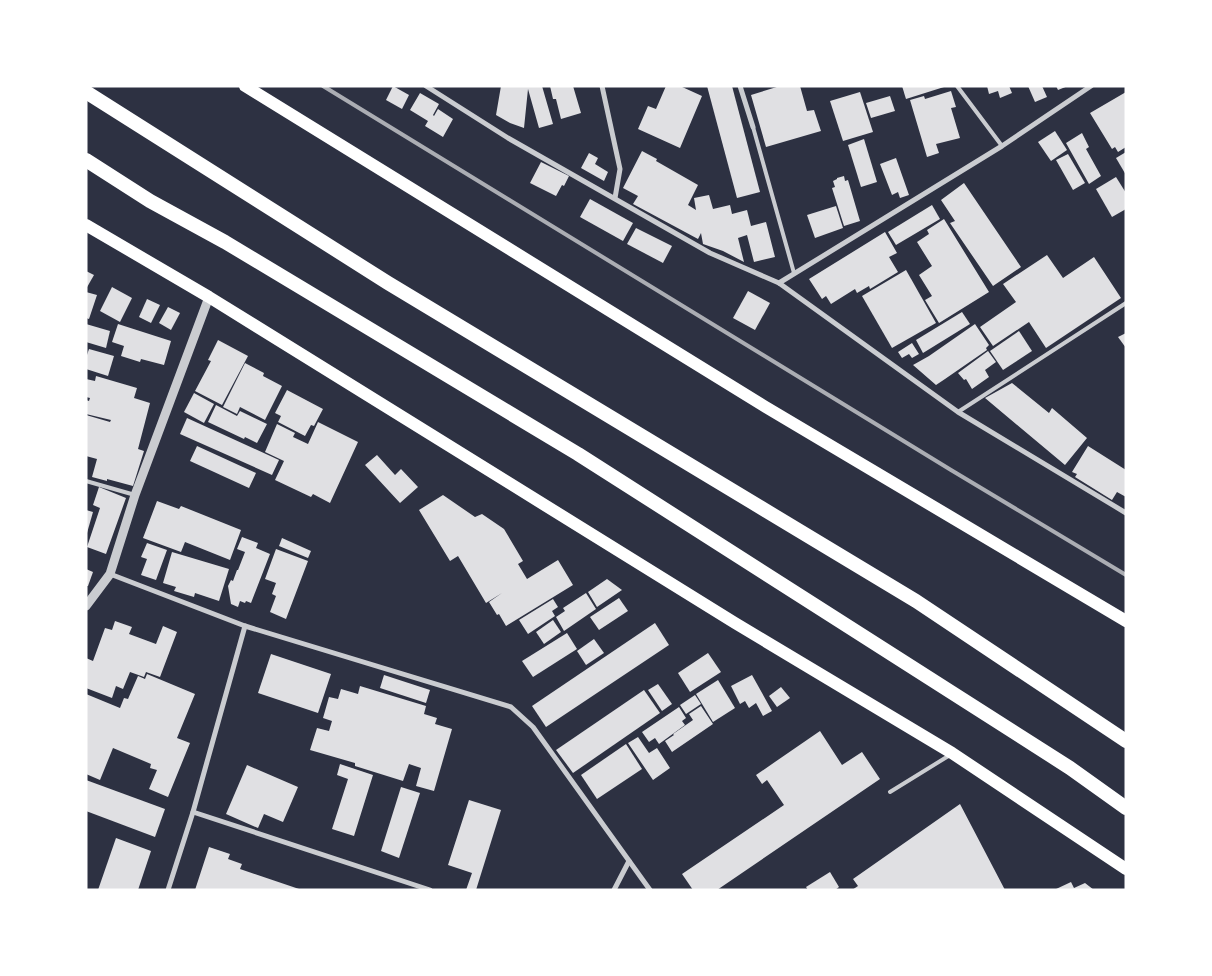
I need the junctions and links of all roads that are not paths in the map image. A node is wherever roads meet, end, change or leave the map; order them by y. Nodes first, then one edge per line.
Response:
1 (244, 86) edge
2 (426, 86) edge
3 (602, 86) edge
4 (740, 86) edge
5 (957, 86) edge
6 (1091, 86) edge
7 (86, 92) edge
8 (753, 127) joint
9 (1002, 146) junction
10 (86, 160) edge
11 (614, 198) junction
12 (86, 225) edge
13 (794, 273) junction
14 (779, 283) junction
15 (209, 297) junction
16 (1126, 303) edge
17 (958, 412) junction
18 (86, 481) edge
19 (135, 495) junction
20 (1126, 505) edge
21 (1120, 509) junction
22 (1126, 513) edge
23 (110, 574) junction
24 (86, 606) edge
25 (1126, 621) edge
26 (245, 626) junction
27 (1126, 741) edge
28 (952, 753) junction
29 (890, 792) dead end
30 (1126, 808) edge
31 (193, 812) junction
32 (629, 860) junction
33 (1126, 869) edge
34 (168, 890) edge
35 (430, 890) edge
36 (614, 890) edge
37 (650, 890) edge

1 - 25 main road
2 - 11 street
3 - 11 street
4 - 8 street
5 - 9 lane
6 - 9 street
7 - 27 highway
8 - 13 lane
9 - 13 street
10 - 30 highway
11 - 14 street
12 - 15 main road
13 - 14 street
14 - 17 street
15 - 19 street
15 - 28 main road
16 - 17 lane
17 - 21 street
18 - 19 lane
19 - 23 street
20 - 21 lane
21 - 22 street
23 - 24 street
23 - 26 street
26 - 31 street
26 - 32 street
28 - 29 lane
28 - 33 main road
31 - 34 street
31 - 35 street
32 - 36 street
32 - 37 street

